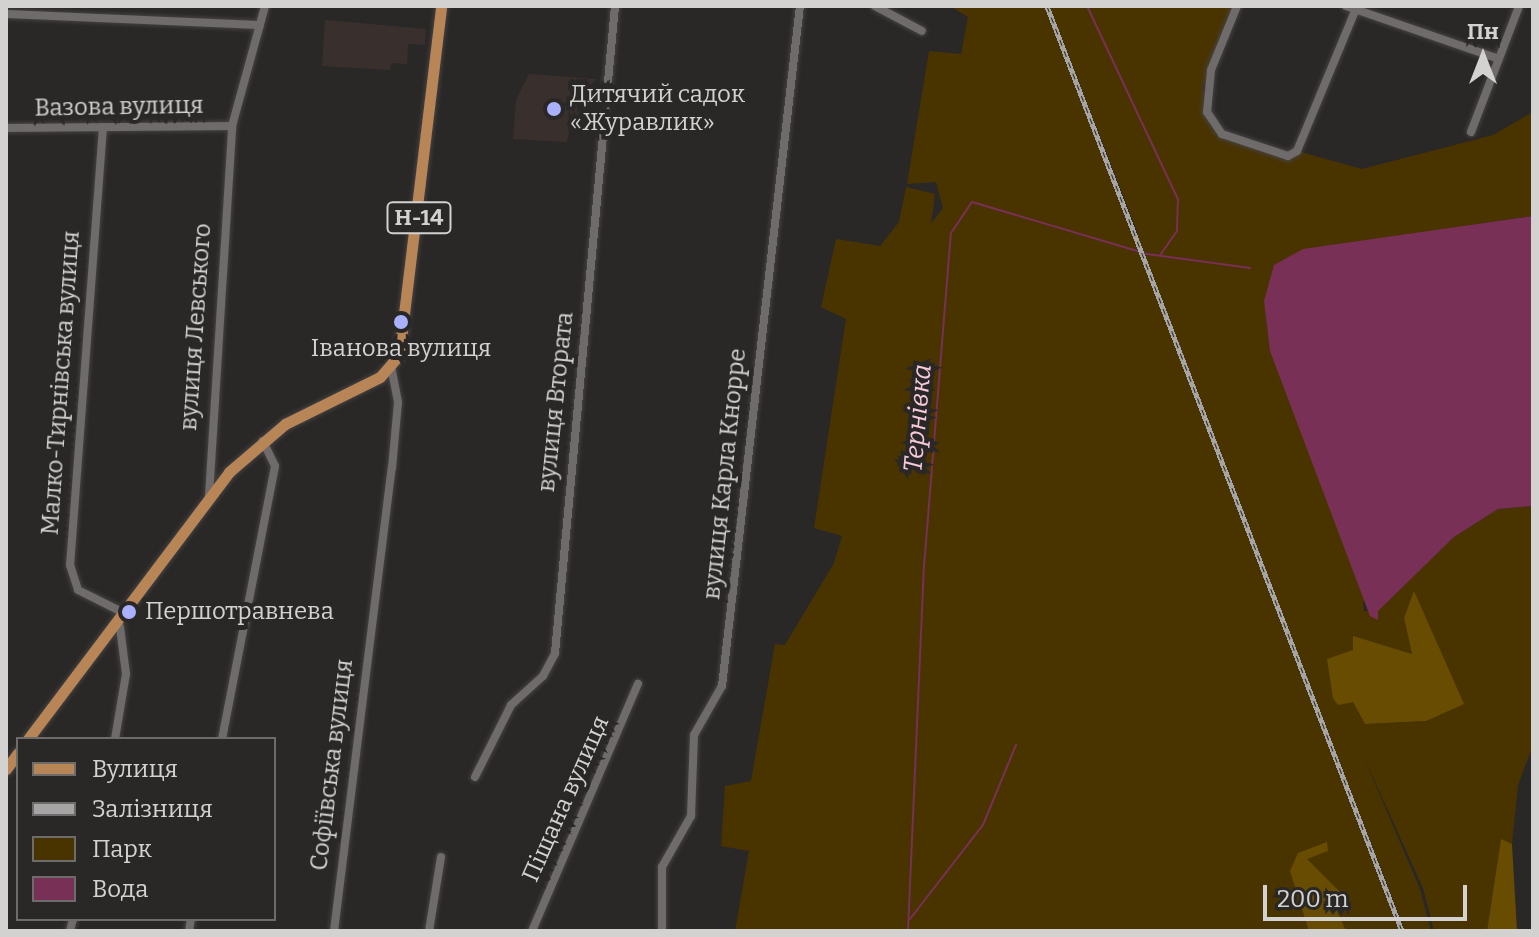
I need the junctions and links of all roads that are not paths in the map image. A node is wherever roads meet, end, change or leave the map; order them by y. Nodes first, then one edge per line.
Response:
1 (265, 6) edge
2 (441, 6) edge
3 (615, 6) edge
4 (800, 6) edge
5 (875, 6) edge
6 (1237, 6) edge
7 (1519, 6) edge
8 (1353, 7) edge
9 (6, 14) edge
10 (260, 25) junction
11 (922, 31) dead end
12 (1496, 58) junction
13 (232, 126) junction
14 (103, 127) junction
15 (6, 128) edge
16 (1471, 132) dead end
17 (391, 367) junction
18 (263, 441) junction
19 (209, 496) junction
20 (122, 612) junction
21 (117, 625) junction
22 (638, 684) dead end
23 (30, 737) edge
24 (115, 737) edge
25 (222, 737) edge
26 (475, 777) dead end
27 (441, 857) dead end
28 (334, 931) edge
29 (429, 931) edge
30 (532, 931) edge
31 (662, 931) edge

1 - 10 street, вулиця Левського
2 - 17 main road, Н-14
3 - 26 street, вулиця Втората
4 - 31 street, вулиця Карла Кнорре
5 - 11 street
6 - 8 street
7 - 12 street
8 - 12 street
9 - 10 street
10 - 13 street, вулиця Левського
12 - 16 street
13 - 14 street, Вазова вулиця
13 - 19 street, вулиця Левського
14 - 15 street, Вазова вулиця
14 - 20 street, Малко-Тирнівська вулиця
17 - 18 main road
17 - 28 street, Софіївська вулиця
18 - 19 main road
18 - 25 street
19 - 20 main road
20 - 21 main road
21 - 23 main road
21 - 24 street
22 - 30 street, Піщана вулиця
27 - 29 street

